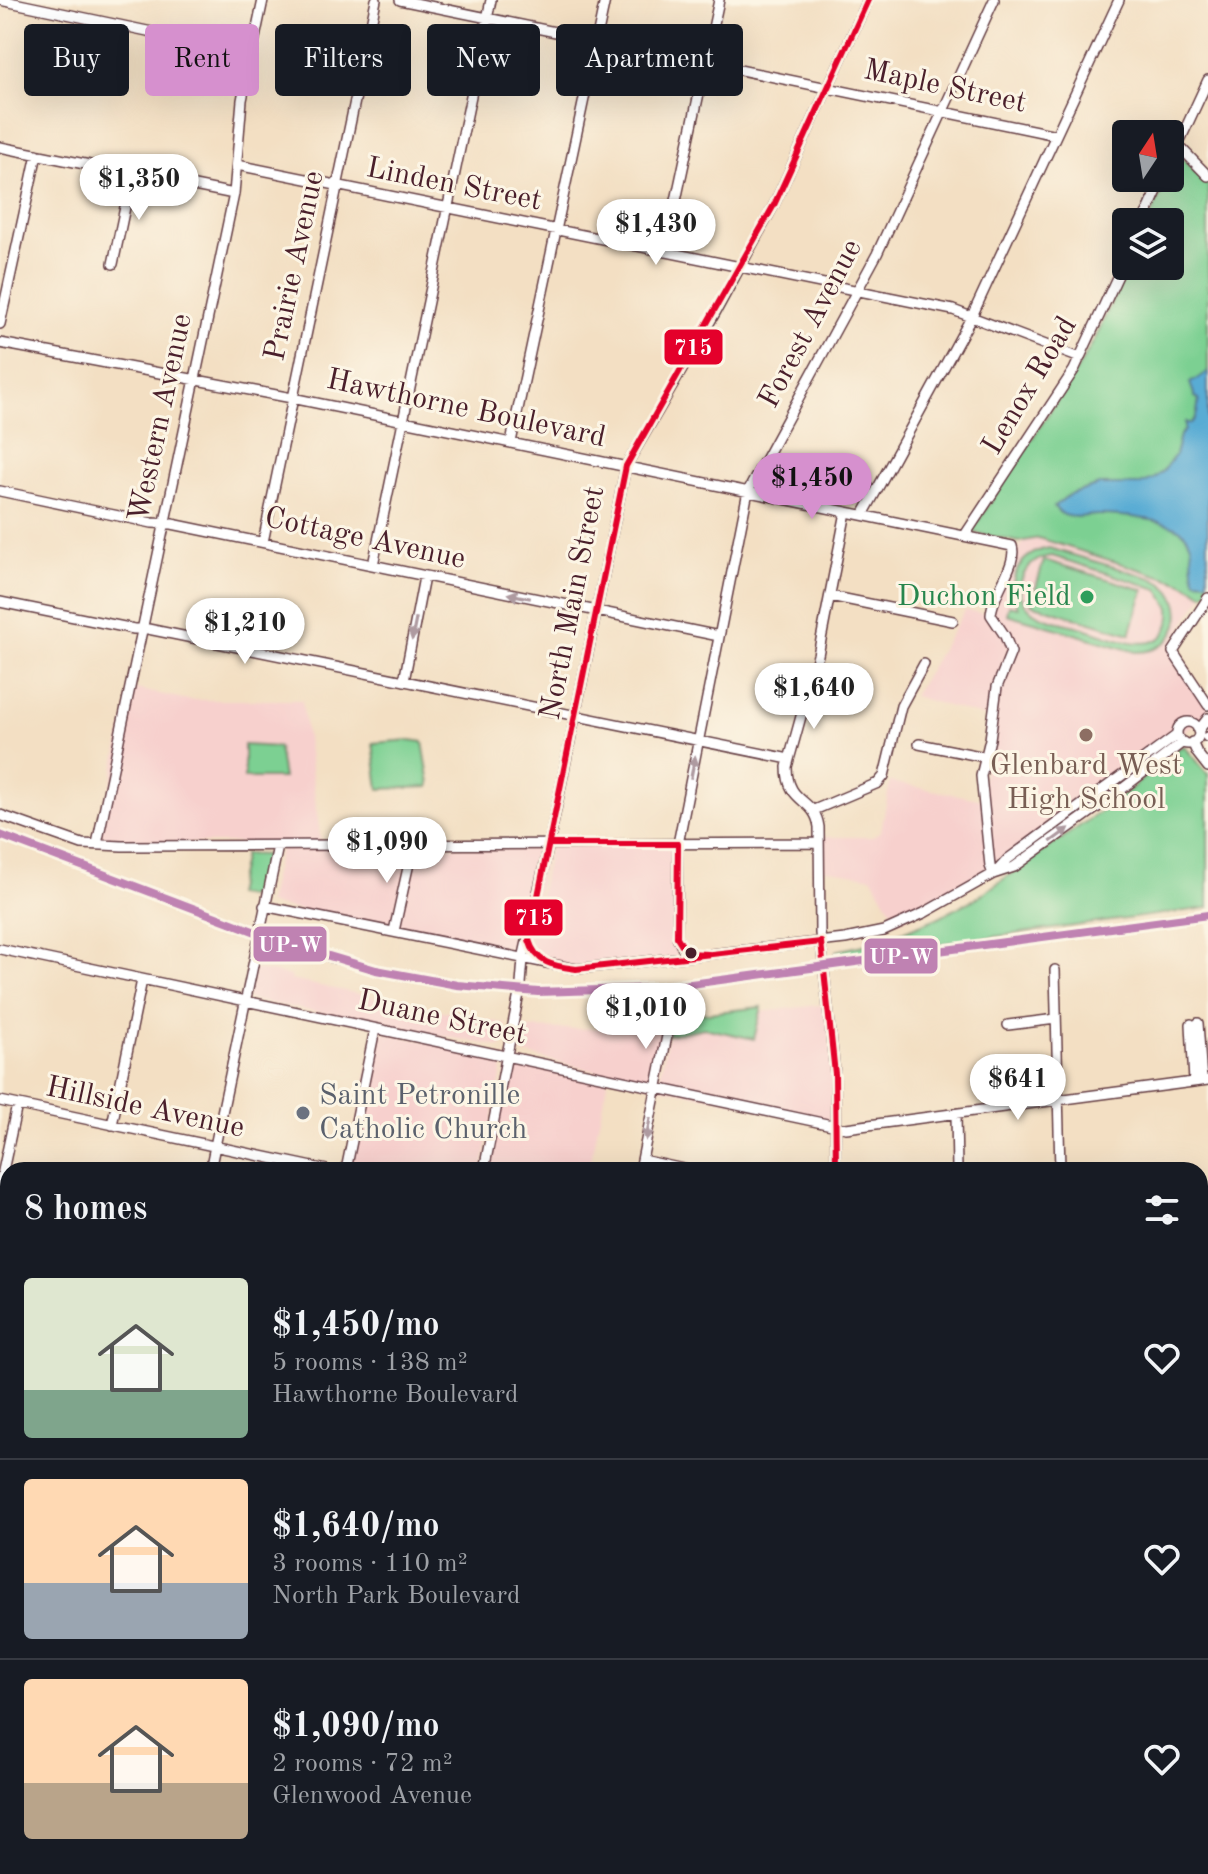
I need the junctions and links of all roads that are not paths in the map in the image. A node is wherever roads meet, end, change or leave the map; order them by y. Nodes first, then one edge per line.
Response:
1 (0, 0) edge
2 (263, 0) edge
3 (376, 0) edge
4 (400, 0) edge
5 (491, 0) edge
6 (605, 0) edge
7 (719, 0) edge
8 (868, 0) edge
9 (994, 0) edge
10 (1119, 0) edge
11 (487, 18) junction
12 (258, 24) edge
13 (600, 24) edge
14 (714, 24) edge
15 (145, 30) edge
16 (556, 32) edge
17 (743, 70) edge
18 (1208, 80) edge
19 (828, 87) junction
20 (243, 96) edge
21 (584, 96) edge
22 (698, 96) edge
23 (943, 111) junction
24 (1184, 132) edge
25 (1056, 135) junction
26 (0, 147) edge
27 (1184, 151) edge
28 (37, 154) junction
29 (237, 165) junction
30 (132, 174) junction
31 (1208, 176) edge
32 (337, 185) junction
33 (234, 194) junction
34 (447, 207) junction
35 (556, 230) junction
36 (665, 252) junction
37 (113, 264) dead end
38 (741, 267) junction
39 (1116, 280) edge
40 (857, 291) junction
41 (972, 316) junction
42 (0, 324) edge
43 (0, 343) edge
44 (1080, 358) junction
45 (193, 379) junction
46 (292, 398) junction
47 (401, 420) junction
48 (511, 442) junction
49 (626, 466) junction
50 (0, 491) edge
51 (748, 491) junction
52 (846, 512) junction
53 (863, 515) junction
54 (163, 524) junction
55 (965, 535) junction
56 (263, 542) junction
57 (373, 565) junction
58 (424, 577) junction
59 (830, 596) junction
60 (1208, 598) edge
61 (0, 602) edge
62 (596, 611) junction
63 (953, 621) dead end
64 (141, 629) junction
65 (719, 636) junction
66 (924, 664) dead end
67 (404, 681) junction
68 (1208, 705) edge
69 (575, 716) junction
70 (1207, 719) edge
71 (1195, 736) edge
72 (699, 741) junction
73 (919, 744) dead end
74 (985, 757) junction
75 (789, 759) junction
76 (1208, 767) edge
77 (814, 810) junction
78 (0, 815) edge
79 (819, 843) junction
80 (97, 844) junction
81 (549, 844) junction
82 (678, 844) junction
83 (413, 845) junction
84 (278, 846) junction
85 (993, 874) junction
86 (264, 906) junction
87 (394, 931) junction
88 (677, 937) junction
89 (529, 940) junction
90 (821, 942) junction
91 (0, 949) edge
92 (699, 955) junction
93 (523, 959) junction
94 (648, 961) junction
95 (543, 963) junction
96 (1055, 970) dead end
97 (142, 980) junction
98 (521, 984) junction
99 (244, 1001) junction
100 (1056, 1019) junction
101 (670, 1021) dead end
102 (1195, 1023) dead end
103 (1008, 1025) dead end
104 (375, 1029) junction
105 (506, 1056) junction
106 (1201, 1081) edge
107 (656, 1087) junction
108 (1059, 1100) junction
109 (0, 1101) edge
110 (17, 1105) junction
111 (956, 1114) junction
112 (112, 1125) junction
113 (836, 1125) junction
114 (215, 1147) junction
115 (5, 1162) edge
116 (212, 1162) edge
117 (288, 1162) edge
118 (348, 1162) edge
119 (486, 1162) edge
120 (642, 1162) edge
121 (836, 1162) edge
122 (957, 1162) edge
123 (1060, 1162) edge

1 - 15 street
2 - 12 street, Western Avenue
3 - 32 street, Prairie Avenue
4 - 11 street, Maple Street
5 - 11 street
6 - 13 street
7 - 14 street
8 - 19 street, North Main Street
9 - 23 street, Forest Avenue
10 - 25 street
11 - 16 street, Maple Street
11 - 34 street
17 - 19 street, Maple Street
18 - 24 street
19 - 23 street, Maple Street
19 - 38 street, North Main Street
20 - 29 street, Western Avenue
21 - 35 street
22 - 36 street
23 - 25 street, Maple Street
23 - 40 street, Forest Avenue
25 - 41 street
26 - 28 street
27 - 31 street
28 - 30 street
28 - 42 street
29 - 32 street, Linden Street
29 - 33 street, Western Avenue
30 - 33 street
30 - 37 street
32 - 34 street, Linden Street
32 - 46 street, Prairie Avenue
33 - 45 street, Western Avenue
34 - 35 street, Linden Street
34 - 47 street
35 - 36 street, Linden Street
35 - 48 street
36 - 38 street, Linden Street
38 - 40 street, Linden Street
38 - 49 street, North Main Street
39 - 44 street, Lenox Road
40 - 41 street, Linden Street
40 - 51 street, Forest Avenue
41 - 44 street, Linden Street
41 - 53 street
43 - 45 street, Hawthorne Boulevard
44 - 55 street, Lenox Road
45 - 46 street, Hawthorne Boulevard
45 - 54 street, Western Avenue
46 - 47 street, Hawthorne Boulevard
46 - 56 street, Prairie Avenue
47 - 48 street, Hawthorne Boulevard
47 - 57 street
48 - 49 street, Hawthorne Boulevard
49 - 51 street, Hawthorne Boulevard
49 - 62 street, North Main Street
50 - 54 street, Cottage Avenue
51 - 52 street, Hawthorne Boulevard
51 - 65 street, Forest Avenue
52 - 53 street, Hawthorne Boulevard
52 - 59 street
53 - 55 street, Hawthorne Boulevard
54 - 56 street, Cottage Avenue
54 - 64 street, Western Avenue
55 - 74 street, Hawthorne Boulevard
56 - 57 street, Cottage Avenue
57 - 58 street, Cottage Avenue
62 -> 58 street, Cottage Avenue
58 -> 67 street
59 - 63 street
59 - 75 street
60 - 68 street
61 - 64 street
62 - 65 street, Cottage Avenue
62 - 69 street, North Main Street
64 - 67 street
64 - 80 street, Western Avenue
65 - 72 street, Forest Avenue
66 - 77 street
67 - 69 street
69 - 72 street
69 - 81 street, North Main Street
70 - 71 street
71 - 76 street
71 - 85 street
72 - 75 street
82 -> 72 street, Forest Avenue
73 - 74 street
74 - 85 street
75 - 77 street
77 - 79 street
78 - 80 street
79 - 82 street
79 - 90 street
80 - 84 street
81 - 82 street
81 - 83 street
81 - 89 street, North Main Street
82 - 88 street, Forest Avenue
83 - 84 street
83 - 87 street
84 - 86 street
85 - 90 street
86 - 87 street
86 - 99 street
87 - 93 street
88 - 92 street
88 - 94 street
89 - 93 street, North Main Street
89 - 95 street
90 - 92 street
90 - 113 street
91 - 97 street, Duane Street
92 - 94 street
93 - 95 street
93 - 98 street, North Main Street
94 - 95 street
95 - 98 street
96 - 100 street
97 - 99 street, Duane Street
97 - 112 street
98 - 105 street, North Main Street
99 - 104 street, Duane Street
99 - 114 street
100 - 103 street
100 - 108 street
101 - 107 street
102 - 106 street
104 - 105 street, Duane Street
104 - 118 street
105 - 107 street, Duane Street
105 - 119 street, North Main Street
106 - 108 street, Duane Street
107 - 113 street, Duane Street
107 -> 120 street
108 - 111 street, Duane Street
108 - 123 street
109 - 110 street, Hillside Avenue
110 - 112 street, Hillside Avenue
110 - 115 street
111 - 113 street, Duane Street
111 - 122 street
112 - 114 street, Hillside Avenue
113 - 121 street
114 - 116 street
114 - 117 street, Hillside Avenue

